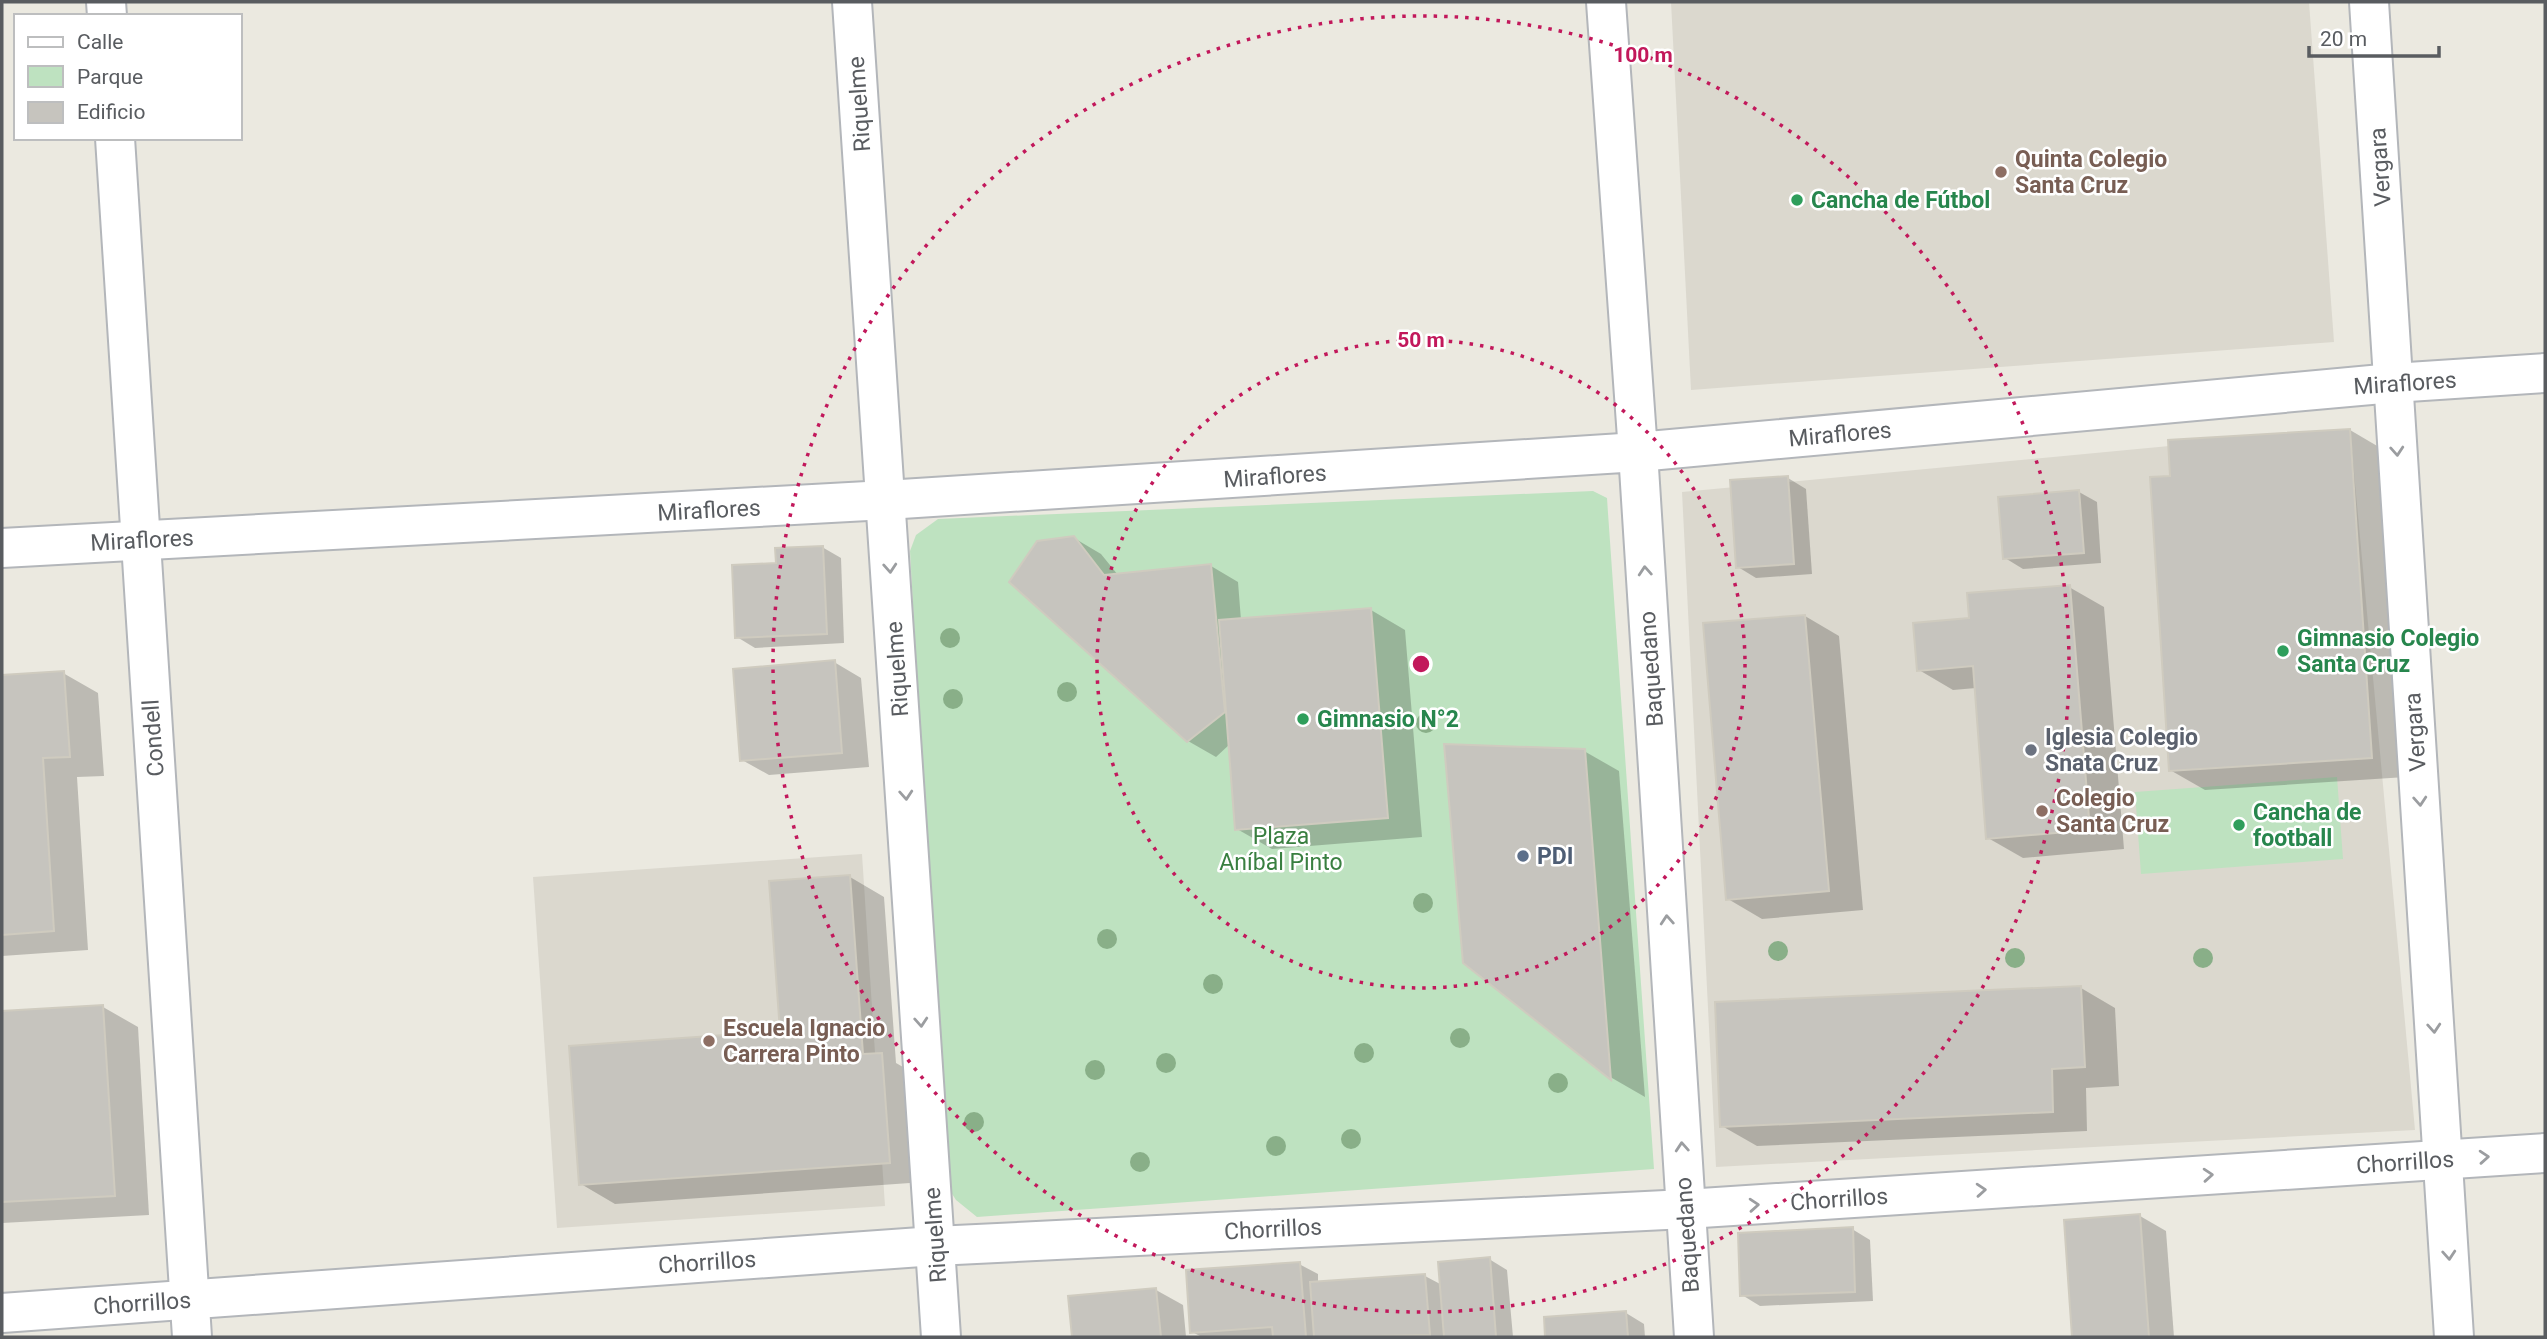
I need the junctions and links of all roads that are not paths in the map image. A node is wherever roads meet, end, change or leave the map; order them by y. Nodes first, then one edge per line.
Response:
1 (852, 2) edge
2 (1606, 2) edge
3 (2370, 2) edge
4 (115, 140) edge
5 (2545, 373) edge
6 (2393, 383) junction
7 (1638, 452) junction
8 (886, 500) junction
9 (140, 540) junction
10 (2, 548) edge
11 (2545, 1153) edge
12 (2442, 1160) junction
13 (1686, 1209) junction
14 (935, 1246) junction
15 (190, 1300) junction
16 (2, 1314) edge
17 (192, 1337) edge
18 (941, 1337) edge
19 (1694, 1337) edge
20 (2454, 1337) edge

1 - 8 street, Riquelme
2 - 7 street, Baquedano
3 - 6 street, Vergara
4 - 9 street, Condell
5 - 6 street, Miraflores
6 - 7 street, Miraflores
6 -> 12 street, Vergara
7 - 8 street, Miraflores
13 -> 7 street, Baquedano
8 - 9 street, Miraflores
8 -> 14 street, Riquelme
9 - 10 street, Miraflores
9 - 15 street, Condell
12 -> 11 street, Chorrillos
13 -> 12 street, Chorrillos
12 -> 20 street, Vergara
13 - 14 street, Chorrillos
13 - 19 street, Baquedano
14 - 15 street, Chorrillos
14 - 18 street, Riquelme
15 - 16 street, Chorrillos
15 - 17 street, Condell

